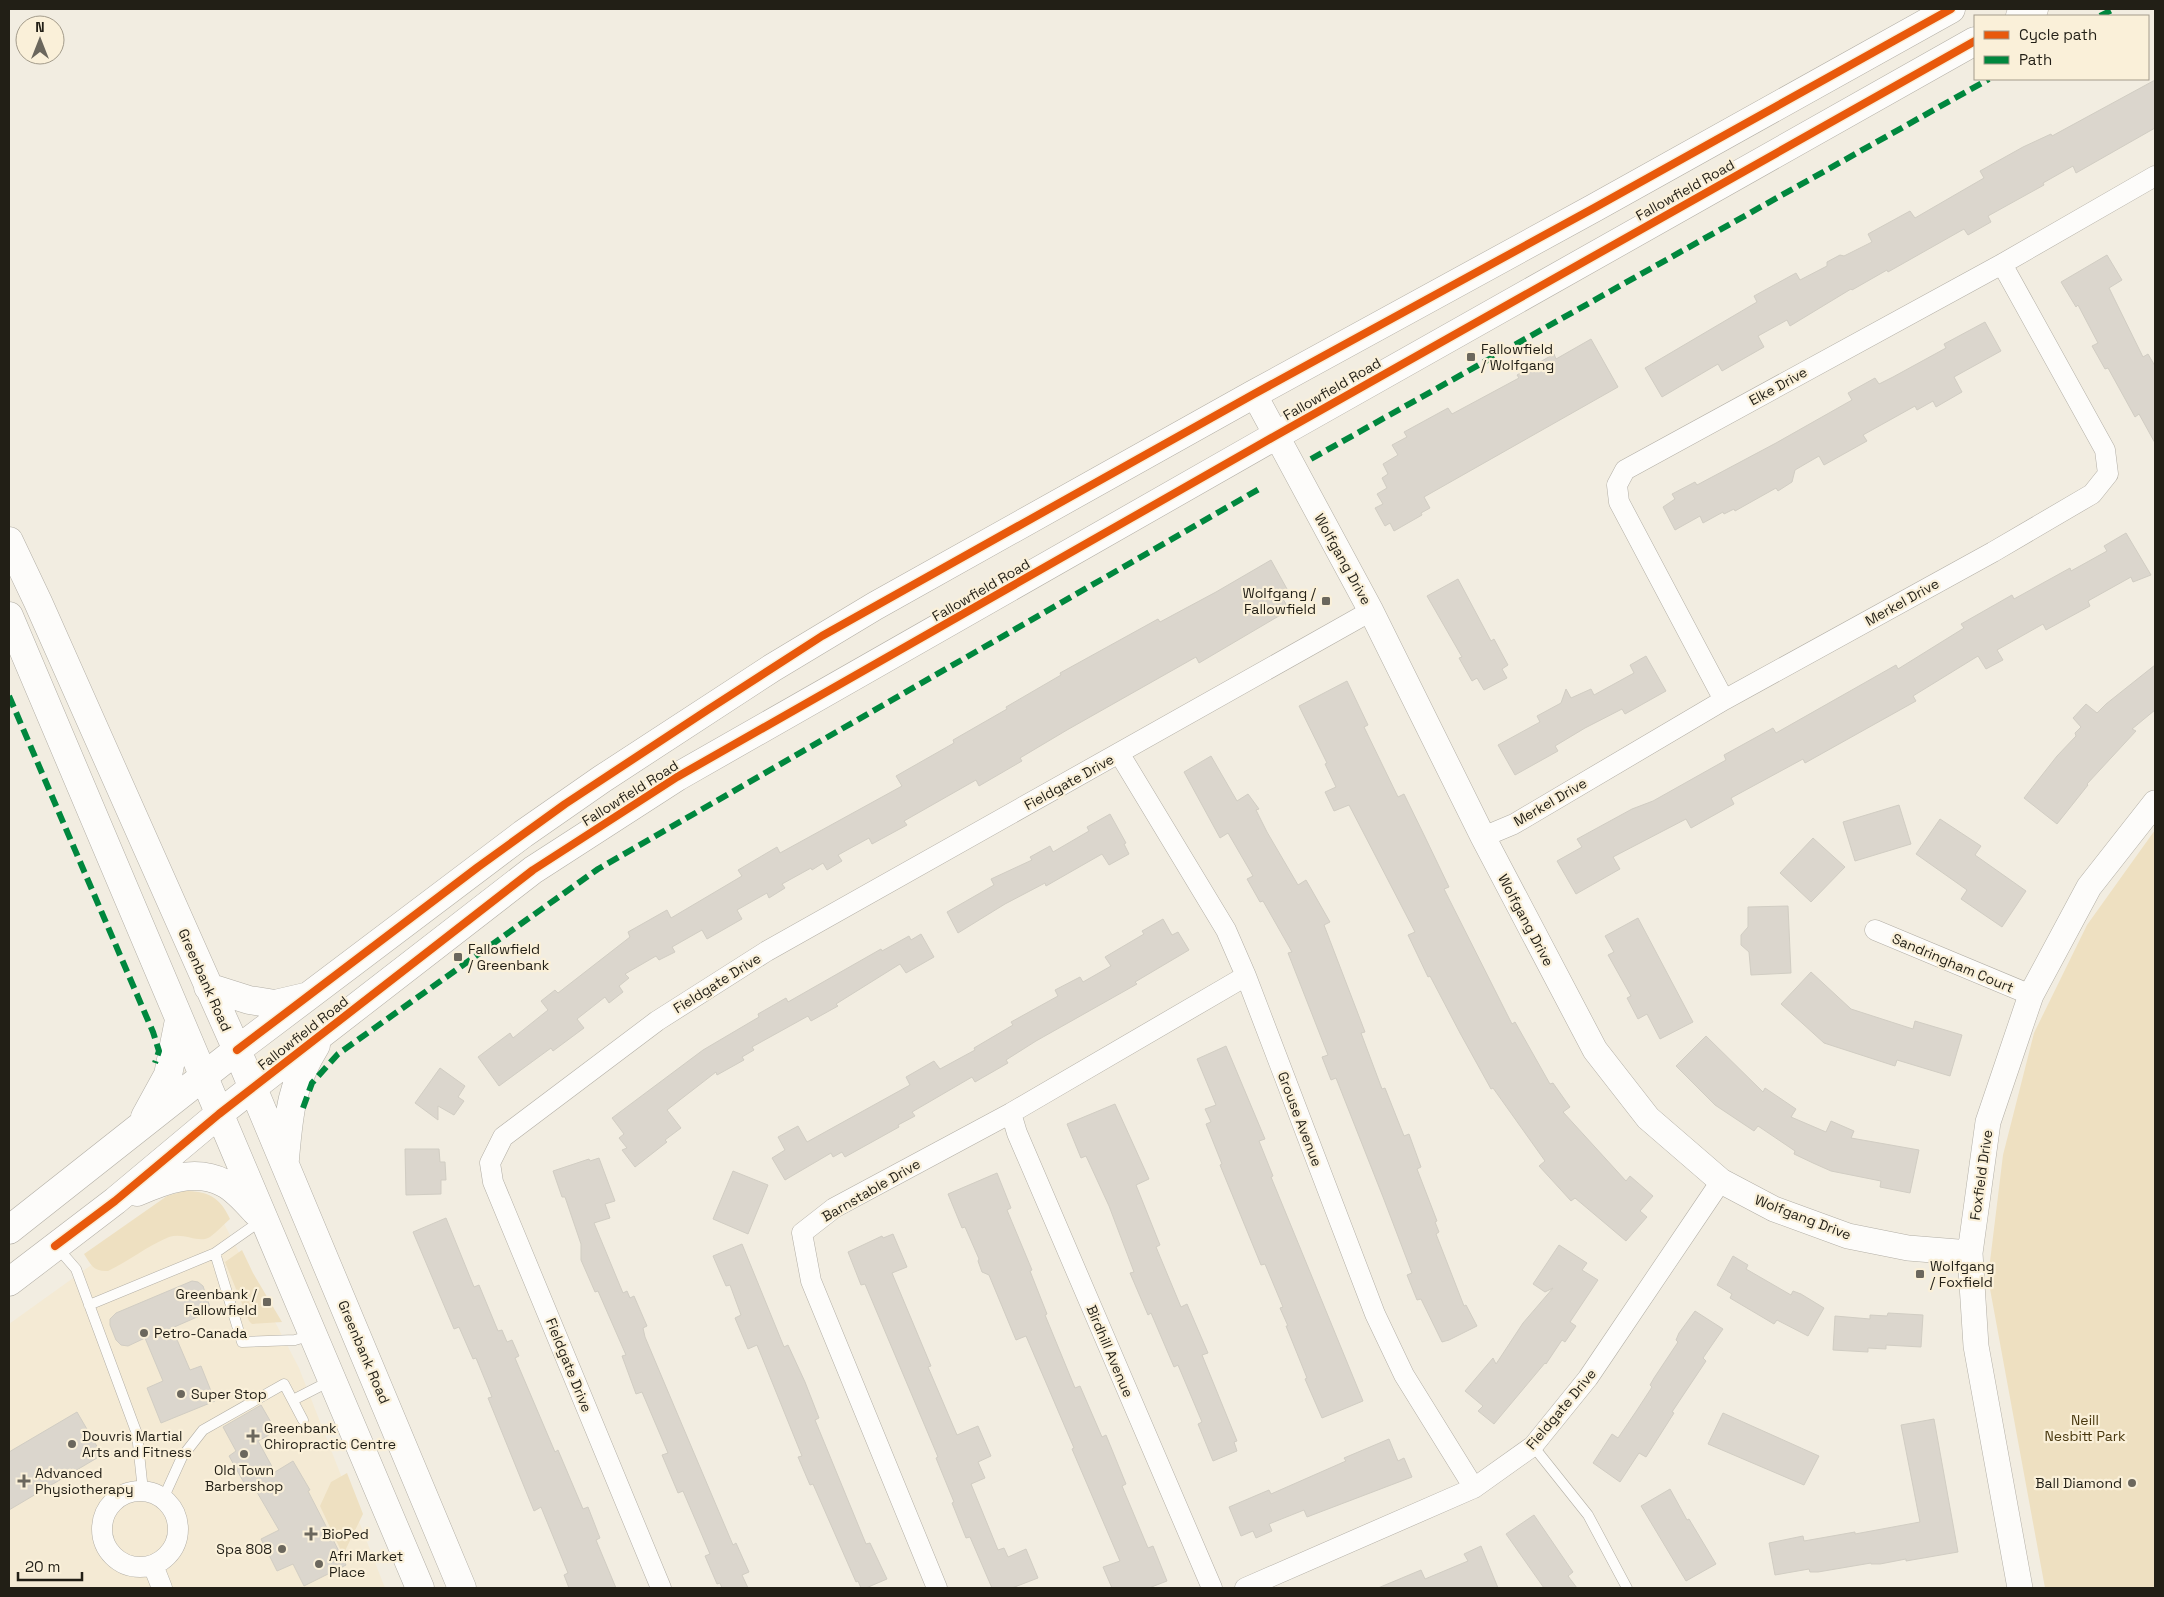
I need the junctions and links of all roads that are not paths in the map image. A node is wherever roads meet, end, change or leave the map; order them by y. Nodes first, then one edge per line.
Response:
1 (1951, 9) edge
2 (2034, 9) edge
3 (2022, 15) edge
4 (1974, 42) edge
5 (2155, 176) edge
6 (2002, 264) junction
7 (1254, 394) junction
8 (1275, 436) junction
9 (9, 541) edge
10 (1371, 611) junction
11 (9, 616) edge
12 (1724, 700) junction
13 (1119, 754) junction
14 (2155, 803) edge
15 (1483, 837) junction
16 (1874, 930) dead end
17 (1246, 976) junction
18 (208, 987) junction
19 (2031, 995) junction
20 (309, 996) junction
21 (179, 1020) junction
22 (324, 1032) junction
23 (237, 1050) junction
24 (202, 1077) junction
25 (252, 1089) junction
26 (1011, 1113) junction
27 (219, 1114) junction
28 (139, 1128) junction
29 (285, 1163) junction
30 (1720, 1181) junction
31 (115, 1201) junction
32 (263, 1219) junction
33 (9, 1230) edge
34 (55, 1246) junction
35 (215, 1253) junction
36 (1970, 1253) junction
37 (9, 1282) edge
38 (89, 1305) junction
39 (312, 1335) junction
40 (332, 1380) junction
41 (293, 1400) junction
42 (303, 1420) dead end
43 (1533, 1446) junction
44 (1474, 1488) junction
45 (143, 1492) junction
46 (163, 1499) junction
47 (153, 1565) junction
48 (162, 1588) edge
49 (420, 1588) edge
50 (462, 1588) edge
51 (661, 1588) edge
52 (937, 1588) edge
53 (1212, 1588) edge
54 (1245, 1588) edge
55 (1626, 1588) edge
56 (2020, 1588) edge

1 - 7 main road, Fallowfield Road
2 - 3 main road
4 - 8 main road, Fallowfield Road
5 - 6 street, Elke Drive
6 - 12 street, Merkel Drive
6 - 12 street, Elke Drive
7 - 8 street, Wolfgang Drive
7 - 20 main road, Fallowfield Road
8 - 10 street, Wolfgang Drive
8 - 22 main road, Fallowfield Road
9 - 18 main road, Greenbank Road
10 - 13 street, Fieldgate Drive
10 - 15 street, Wolfgang Drive
11 - 21 main road
12 - 15 street, Merkel Drive
13 - 17 street, Grouse Avenue
13 - 51 street, Fieldgate Drive
14 - 19 street, Foxfield Drive
15 - 30 street, Wolfgang Drive
16 - 19 street, Sandringham Court
17 - 26 street, Barnstable Drive
17 - 44 street, Grouse Avenue
18 - 20 main road
18 - 23 main road, Greenbank Road
19 - 36 street, Foxfield Drive
20 - 23 main road, Fallowfield Road
21 - 24 main road
21 - 28 main road
22 - 25 main road, Fallowfield Road
22 - 29 main road
23 - 24 main road, Fallowfield Road
23 - 25 main road, Greenbank Road
24 - 27 main road
24 - 28 main road, Fallowfield Road
25 - 27 main road, Fallowfield Road
25 - 29 main road, Greenbank Road
26 - 52 street, Barnstable Drive
26 - 53 street, Birdhill Avenue
27 - 31 main road, Fallowfield Road
27 - 32 main road
28 - 33 main road, Fallowfield Road
29 - 50 main road, Greenbank Road
30 - 36 street, Wolfgang Drive
30 - 43 street, Fieldgate Drive
31 - 32 main road
31 - 34 main road, Fallowfield Road
32 - 35 lane
32 - 39 main road
34 - 37 main road, Fallowfield Road
34 - 38 lane
35 - 38 lane
35 - 39 lane
36 - 56 street, Foxfield Drive
38 - 45 lane
39 - 40 main road
40 - 41 lane
40 - 49 main road
41 - 42 lane
41 - 46 lane
43 - 44 street, Fieldgate Drive
43 - 55 lane
44 - 54 street, Fieldgate Drive
45 - 46 street
45 - 47 street
46 - 47 street
47 - 48 street

